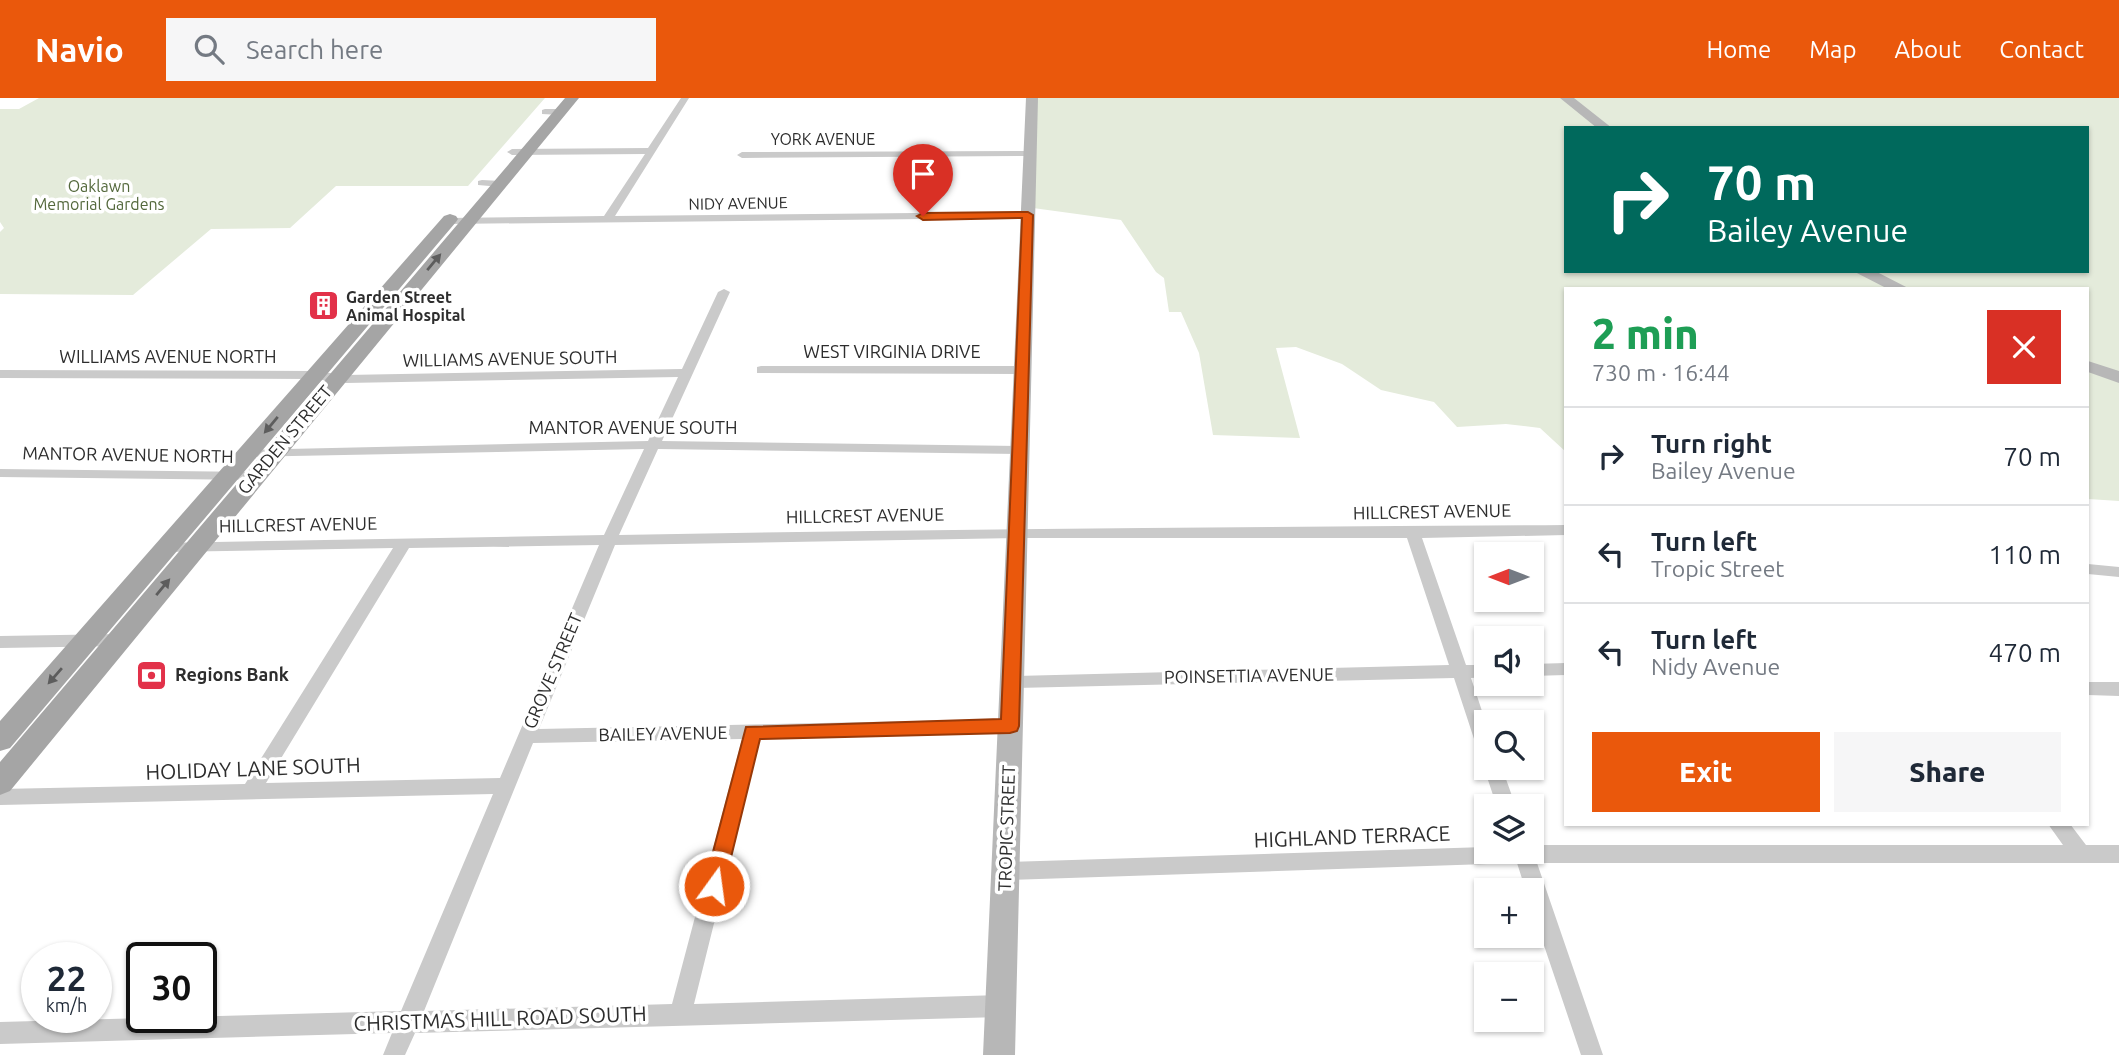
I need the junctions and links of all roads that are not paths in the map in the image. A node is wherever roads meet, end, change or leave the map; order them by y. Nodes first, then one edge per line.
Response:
1 (572, 98) edge
2 (685, 98) edge
3 (1032, 98) edge
4 (1566, 98) edge
5 (559, 105) edge
6 (1603, 126) edge
7 (649, 151) junction
8 (520, 152) junction
9 (1030, 153) junction
10 (742, 155) dead end
11 (482, 183) junction
12 (501, 184) junction
13 (1028, 215) junction
14 (607, 220) junction
15 (459, 221) junction
16 (1866, 273) edge
17 (1897, 287) edge
18 (724, 292) dead end
19 (390, 315) junction
20 (360, 320) junction
21 (2089, 366) edge
22 (761, 370) dead end
23 (1023, 370) junction
24 (686, 373) junction
25 (0, 374) edge
26 (314, 375) junction
27 (2119, 377) edge
28 (335, 379) junction
29 (653, 445) junction
30 (1020, 450) junction
31 (247, 453) junction
32 (275, 453) junction
33 (0, 473) edge
34 (228, 475) junction
35 (256, 476) junction
36 (1564, 530) edge
37 (1017, 533) junction
38 (1412, 533) junction
39 (609, 540) junction
40 (405, 542) junction
41 (197, 546) junction
42 (165, 547) junction
43 (2089, 569) edge
44 (2119, 572) edge
45 (85, 640) junction
46 (120, 640) junction
47 (0, 642) edge
48 (1564, 669) edge
49 (1544, 670) edge
50 (1459, 671) junction
51 (1474, 671) edge
52 (1012, 682) junction
53 (2089, 689) edge
54 (2119, 689) edge
55 (1474, 714) edge
56 (1010, 726) junction
57 (753, 732) junction
58 (526, 736) junction
59 (0, 740) edge
60 (0, 783) edge
61 (506, 786) junction
62 (251, 791) junction
63 (0, 797) edge
64 (2060, 826) edge
65 (1544, 853) edge
66 (2081, 854) junction
67 (2119, 854) edge
68 (1474, 855) edge
69 (1527, 864) edge
70 (1006, 871) junction
71 (1001, 1006) junction
72 (681, 1013) junction
73 (408, 1021) junction
74 (0, 1033) edge
75 (394, 1055) edge
76 (999, 1055) edge
77 (1592, 1055) edge

1 - 5 main road, GARDEN STREET
2 - 7 street
3 - 9 street, TROPIC STREET
4 - 6 street
5 - 8 main road, GARDEN STREET
5 - 8 main road, GARDEN STREET
7 - 8 street
7 - 14 street
8 - 11 main road, GARDEN STREET
8 - 12 main road, GARDEN STREET
9 - 10 street, YORK AVENUE
9 - 13 street, TROPIC STREET
11 - 12 street
11 - 15 main road, GARDEN STREET
12 - 15 main road, GARDEN STREET
13 - 14 street, NIDY AVENUE
13 - 23 street, TROPIC STREET
14 - 15 street, NIDY AVENUE
19 -> 15 main road, GARDEN STREET
15 - 20 main road, GARDEN STREET
16 - 17 street
18 - 24 street, GROVE STREET
19 - 20 main road
19 - 28 main road, GARDEN STREET
20 - 26 main road, GARDEN STREET
21 - 27 street
22 - 23 street, WEST VIRGINIA DRIVE
23 - 30 street, TROPIC STREET
24 - 28 street, WILLIAMS AVENUE SOUTH
24 - 29 street, GROVE STREET
25 - 26 street, WILLIAMS AVENUE NORTH
26 - 28 street, WILLIAMS AVENUE NORTH
26 -> 31 main road, GARDEN STREET
28 - 32 main road, GARDEN STREET
29 - 30 street, MANTOR AVENUE SOUTH
29 - 32 street, MANTOR AVENUE SOUTH
29 - 39 street, GROVE STREET
30 - 37 street, TROPIC STREET
31 - 32 street, MANTOR AVENUE SOUTH
31 - 34 main road, GARDEN STREET
32 - 35 main road, GARDEN STREET
33 - 34 street, MANTOR AVENUE NORTH
34 - 35 street, MANTOR AVENUE NORTH
34 - 42 main road, GARDEN STREET
35 - 41 main road, GARDEN STREET
36 - 38 street, HILLCREST AVENUE
37 - 38 street, HILLCREST AVENUE
37 - 39 street, HILLCREST AVENUE
37 - 52 street, TROPIC STREET
38 - 50 street
39 - 40 street, HILLCREST AVENUE
39 - 58 street, GROVE STREET
40 - 41 street, HILLCREST AVENUE
40 - 62 street
41 - 42 street, HILLCREST AVENUE
46 -> 41 main road, GARDEN STREET
42 - 45 main road, GARDEN STREET
43 - 44 street
45 - 46 street
45 - 47 street
45 -> 59 main road, GARDEN STREET
46 - 60 main road, GARDEN STREET
48 - 49 street
50 - 51 street, POINSETTIA AVENUE
50 - 52 street, POINSETTIA AVENUE
50 - 55 street
52 - 56 street, TROPIC STREET
53 - 54 street
56 - 57 street, BAILEY AVENUE
56 - 70 street, TROPIC STREET
57 - 58 street, BAILEY AVENUE
57 - 72 street
58 - 61 street, GROVE STREET
61 - 62 street, HOLIDAY LANE SOUTH
61 - 73 street, GROVE STREET
62 - 63 street, HOLIDAY LANE SOUTH
64 - 66 street
65 - 66 street, HIGHLAND TERRACE
66 - 67 street, HIGHLAND TERRACE
68 - 70 street, HIGHLAND TERRACE
69 - 77 street
70 - 71 street, TROPIC STREET
71 - 72 street, CHRISTMAS HILL ROAD SOUTH
71 - 76 street, TROPIC STREET
72 - 73 street, CHRISTMAS HILL ROAD SOUTH
73 - 74 street, CHRISTMAS HILL ROAD SOUTH
73 - 75 street, GROVE STREET

